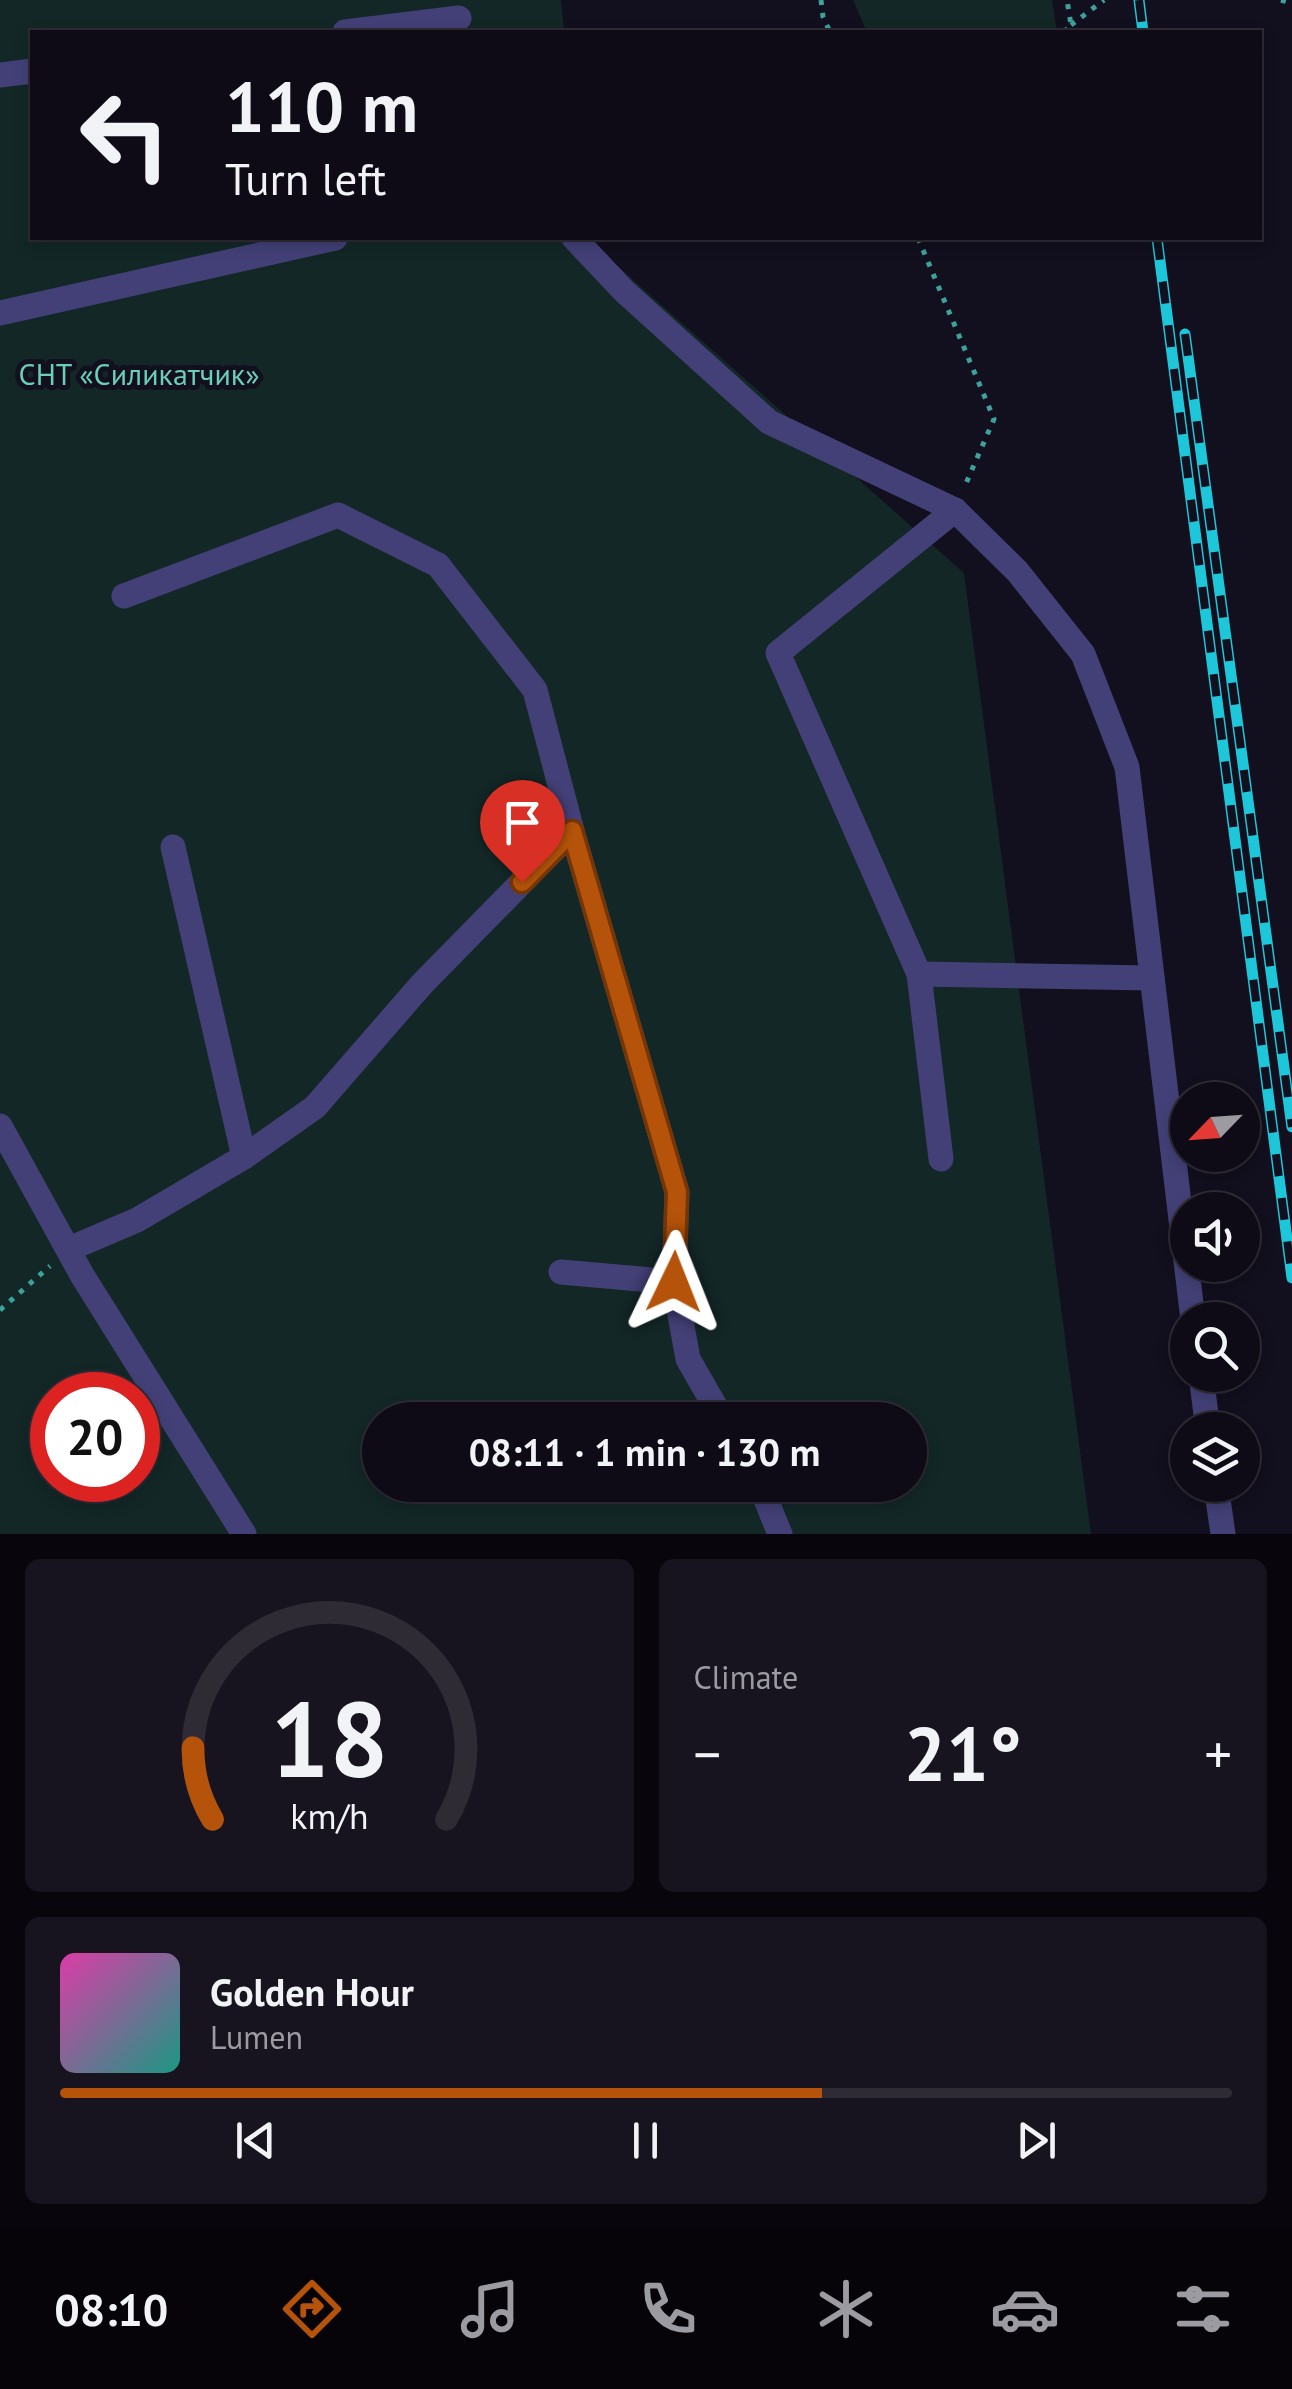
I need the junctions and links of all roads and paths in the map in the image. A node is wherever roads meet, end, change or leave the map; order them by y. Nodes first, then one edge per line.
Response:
1 (821, 0) edge
2 (1067, 0) edge
3 (1104, 0) edge
4 (1281, 0) edge
5 (1292, 3) edge
6 (459, 17) edge
7 (1070, 25) junction
8 (360, 30) edge
9 (829, 30) edge
10 (1066, 30) edge
11 (30, 71) edge
12 (0, 75) edge
13 (326, 240) edge
14 (576, 240) edge
15 (919, 240) edge
16 (0, 313) edge
17 (955, 510) junction
18 (124, 596) dead end
19 (572, 831) junction
20 (174, 848) dead end
21 (919, 974) junction
22 (1152, 978) junction
23 (0, 1126) edge
24 (244, 1157) junction
25 (941, 1159) dead end
26 (69, 1249) junction
27 (561, 1272) dead end
28 (674, 1282) junction
29 (1192, 1302) edge
30 (0, 1310) edge
31 (713, 1402) edge
32 (767, 1502) edge
33 (1218, 1502) edge
34 (244, 1534) edge
35 (780, 1534) edge
36 (1222, 1534) edge

1 - 9 path
2 - 7 path
3 - 7 path
4 - 5 path
6 - 8 street
7 - 10 path
11 - 12 street
13 - 16 street
14 - 17 street
15 - 17 path
17 - 21 street
17 - 22 street
18 - 19 street
19 - 24 street
19 - 28 street
20 - 24 street
21 - 22 street
21 - 25 street
22 - 29 street
23 - 26 street
24 - 26 street
26 - 30 path
26 - 34 street
27 - 28 street
28 - 31 street
32 - 35 street
33 - 36 street

